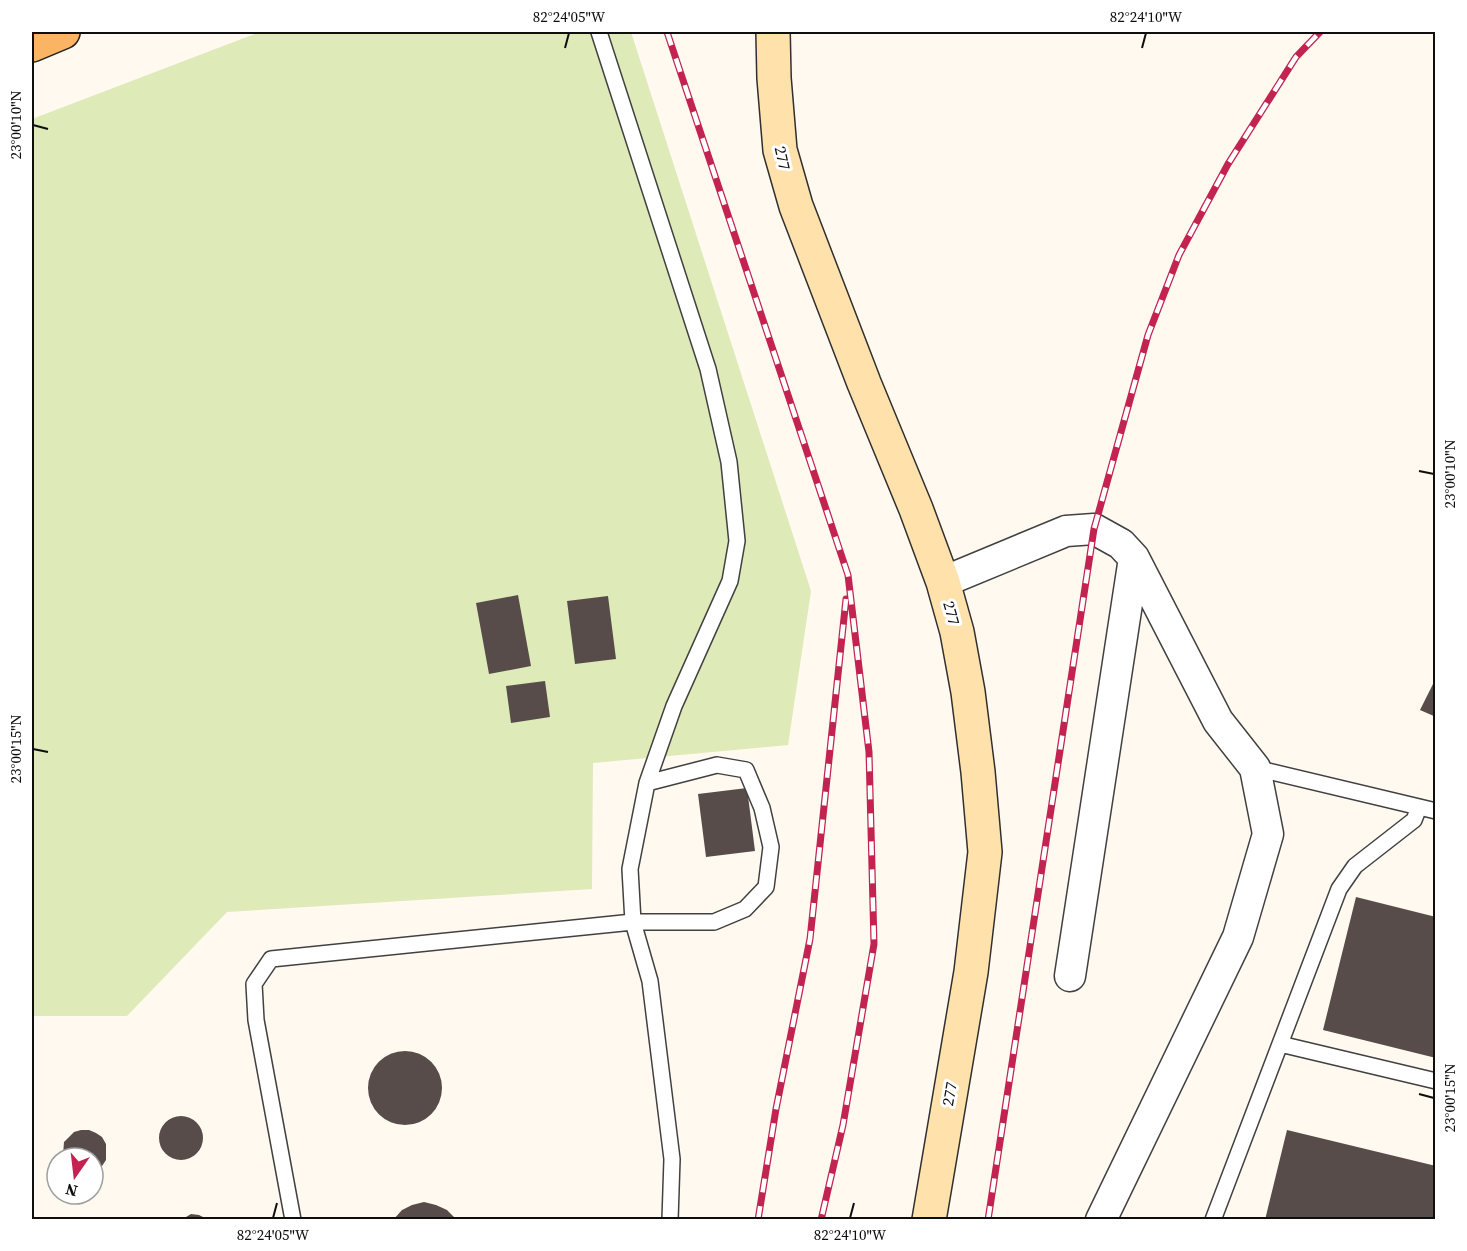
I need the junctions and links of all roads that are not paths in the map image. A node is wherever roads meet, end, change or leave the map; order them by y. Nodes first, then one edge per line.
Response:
1 (63, 32) edge
2 (599, 32) edge
3 (773, 32) edge
4 (32, 45) edge
5 (1134, 558) junction
6 (943, 582) junction
7 (1255, 768) junction
8 (647, 783) junction
9 (1419, 807) junction
10 (1436, 811) edge
11 (633, 922) junction
12 (1070, 976) dead end
13 (1280, 1044) junction
14 (1436, 1081) edge
15 (293, 1220) edge
16 (670, 1220) edge
17 (928, 1220) edge
18 (1101, 1220) edge
19 (1213, 1220) edge

1 - 4 main road
2 - 8 lane
3 - 6 street, 277
5 - 6 street
5 - 7 street
5 - 12 street
6 - 17 street, 277
7 - 9 lane
7 - 18 street
8 - 11 lane
8 - 11 lane
9 - 10 lane
9 - 13 lane
11 - 15 lane
11 - 16 lane
13 - 14 lane
13 - 19 lane

